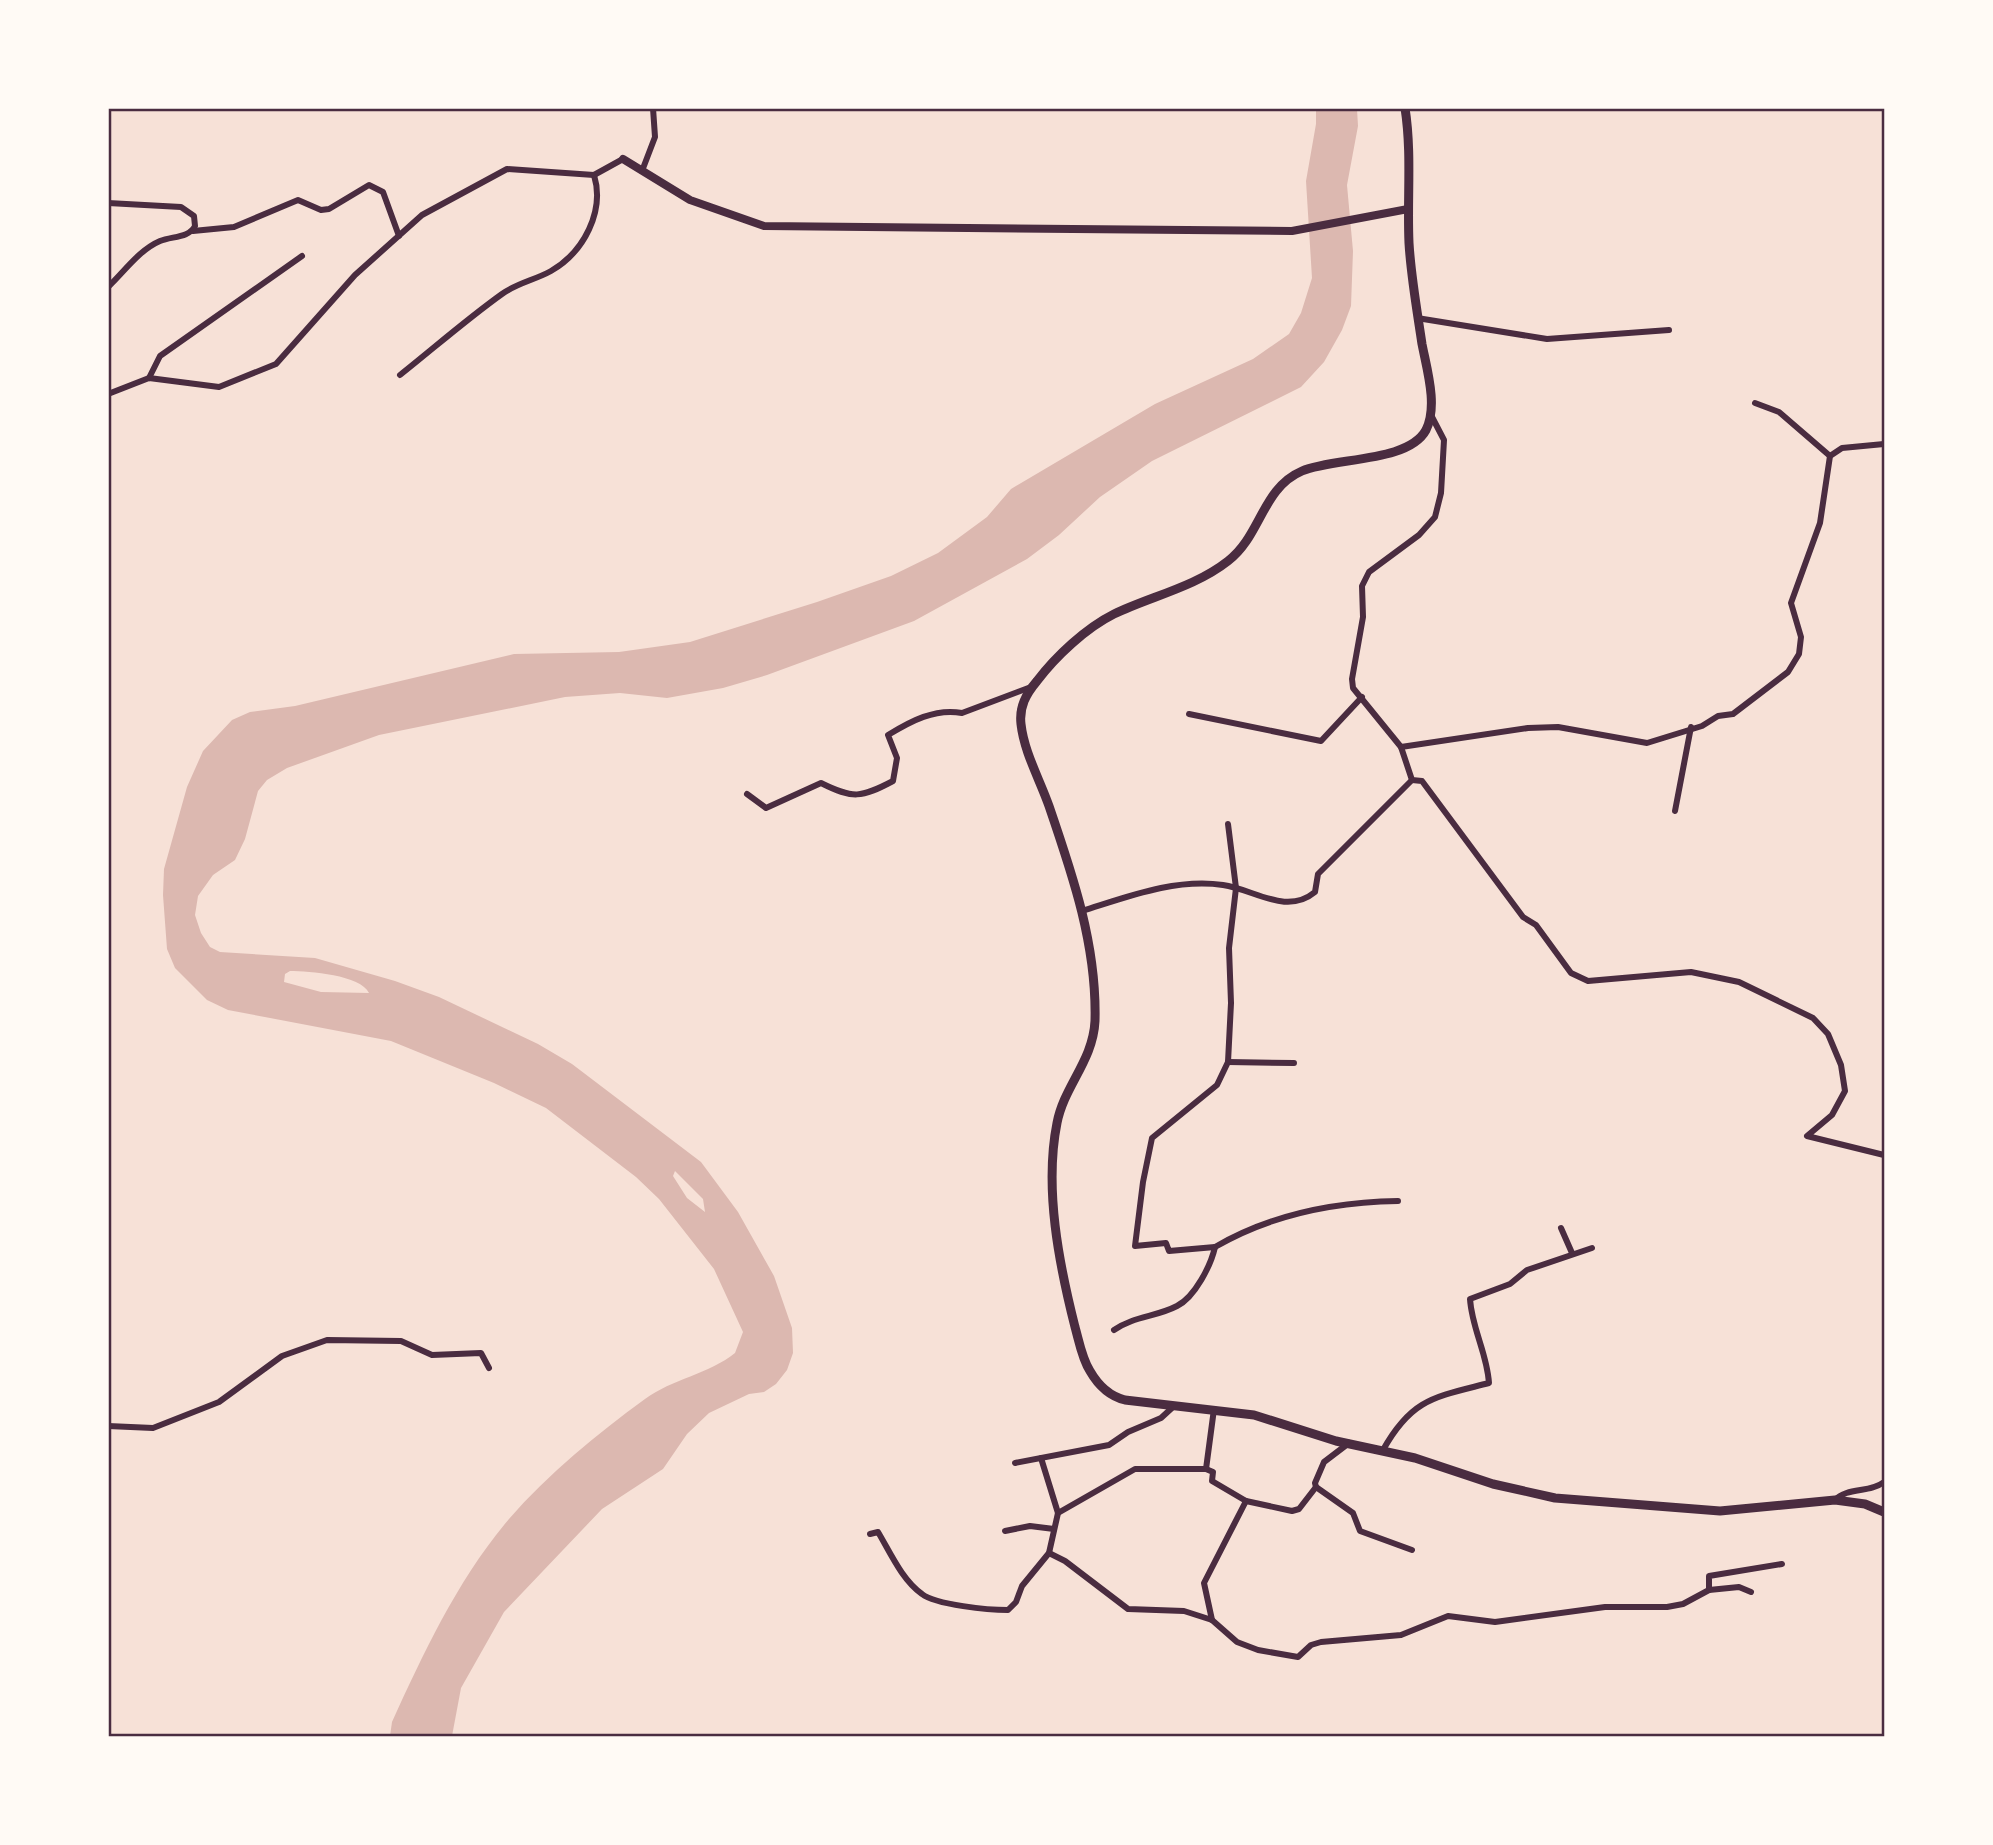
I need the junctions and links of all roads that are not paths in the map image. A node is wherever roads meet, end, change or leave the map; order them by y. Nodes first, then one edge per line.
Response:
1 (653, 108) edge
2 (1405, 108) edge
3 (623, 159) joint
4 (642, 170) junction
5 (594, 175) junction
6 (108, 203) edge
7 (1408, 209) junction
8 (193, 231) junction
9 (400, 236) junction
10 (302, 256) dead end
11 (108, 288) edge
12 (1417, 318) junction
13 (1669, 330) dead end
14 (400, 375) dead end
15 (149, 378) junction
16 (108, 394) edge
17 (1755, 404) dead end
18 (1431, 415) junction
19 (1885, 444) edge
20 (1830, 456) junction
21 (1033, 686) junction
22 (1362, 697) junction
23 (1189, 714) dead end
24 (1692, 727) junction
25 (1401, 747) junction
26 (1412, 780) junction
27 (747, 794) dead end
28 (1675, 811) dead end
29 (1228, 824) dead end
30 (1236, 888) junction
31 (1082, 911) junction
32 (1228, 1062) junction
33 (1294, 1063) dead end
34 (1885, 1155) edge
35 (1398, 1201) dead end
36 (1561, 1228) dead end
37 (1215, 1247) junction
38 (1592, 1248) dead end
39 (1572, 1253) junction
40 (1114, 1330) dead end
41 (489, 1368) dead end
42 (1173, 1406) junction
43 (1214, 1409) junction
44 (108, 1426) edge
45 (1349, 1444) junction
46 (1383, 1450) junction
47 (1041, 1458) junction
48 (1015, 1463) dead end
49 (1206, 1469) junction
50 (1885, 1482) edge
51 (1316, 1487) junction
52 (1835, 1500) junction
53 (1246, 1501) junction
54 (1885, 1512) edge
55 (1058, 1513) junction
56 (1054, 1529) junction
57 (1005, 1531) dead end
58 (870, 1534) dead end
59 (1412, 1550) dead end
60 (1049, 1553) junction
61 (1782, 1564) dead end
62 (1709, 1590) junction
63 (1751, 1592) dead end
64 (1212, 1620) junction

1 - 4 street
2 - 7 main road
3 - 4 street
3 - 5 street
4 - 7 street
5 - 9 street
5 - 14 street
6 - 8 street
7 - 12 main road
8 - 9 street
8 - 11 street
9 - 15 street
10 - 15 street
12 - 13 street
12 - 18 main road
15 - 16 street
17 - 20 street
18 - 21 main road
18 - 22 street
19 - 20 street
20 - 24 street
21 - 27 street
21 - 31 main road
22 - 23 street
22 - 25 street
24 - 25 street
24 - 28 street
25 - 26 street
26 - 30 street
26 - 34 street
29 - 30 street
30 - 31 street
30 - 32 street
31 - 42 main road
32 - 33 street
32 - 37 street
35 - 37 street
36 - 39 street
37 - 40 street
38 - 39 street
39 - 46 street
41 - 44 street
42 - 43 main road
42 - 47 street
43 - 45 main road
43 - 49 street
45 - 46 main road
45 - 51 street
46 - 52 main road
47 - 48 street
47 - 55 street
49 - 53 street
49 - 55 street
50 - 52 street
51 - 53 street
51 - 59 street
52 - 54 main road
53 - 64 street
55 - 56 street
56 - 57 street
56 - 60 street
58 - 60 street
60 - 64 street
61 - 62 street
62 - 63 street
62 - 64 street

